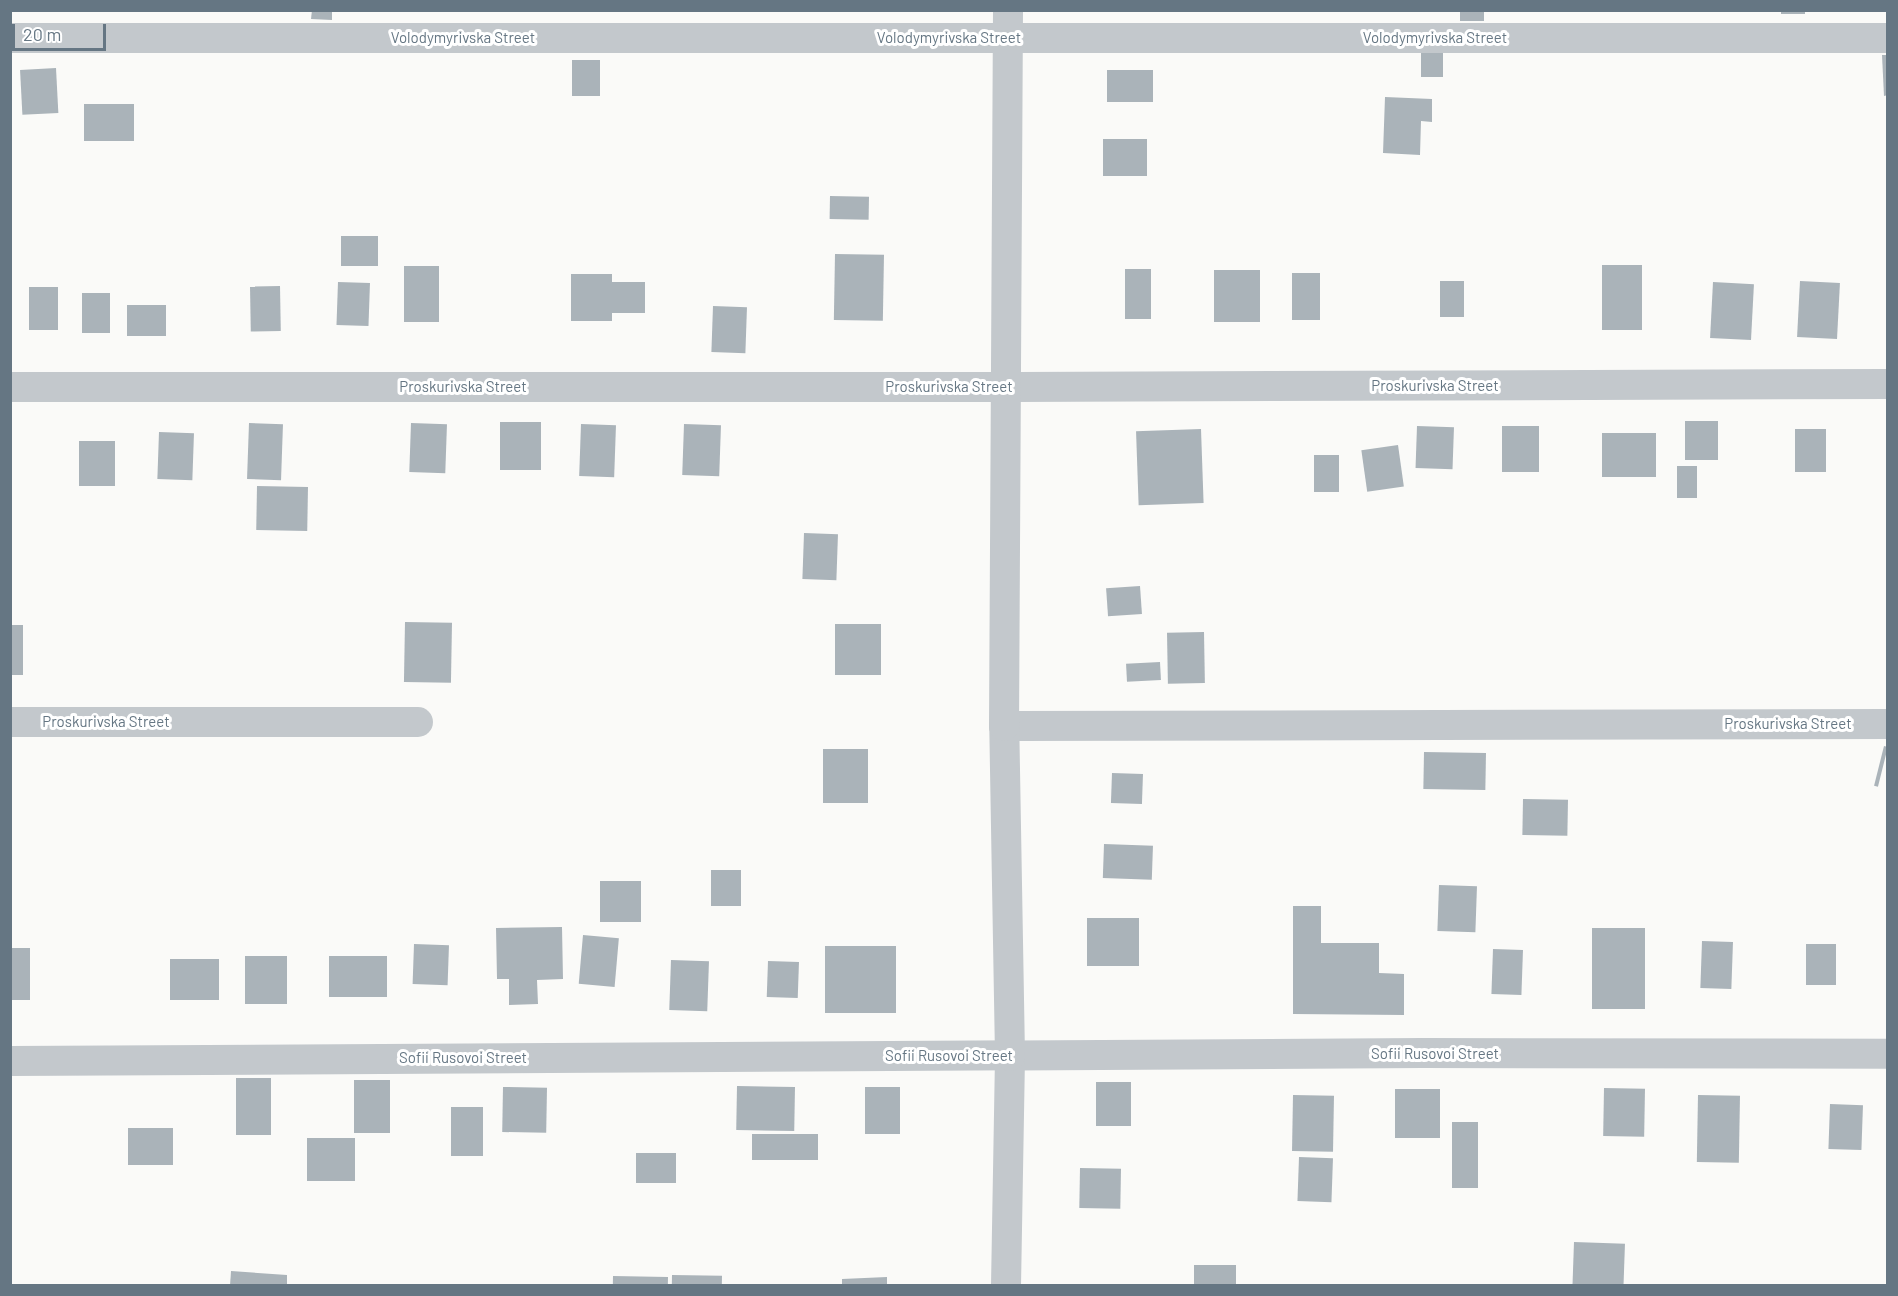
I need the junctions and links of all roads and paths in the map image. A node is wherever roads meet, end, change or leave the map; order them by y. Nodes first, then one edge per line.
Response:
1 (1008, 24) edge
2 (10, 38) edge
3 (1887, 38) edge
4 (1887, 384) edge
5 (10, 387) edge
6 (1007, 387) junction
7 (10, 722) edge
8 (418, 722) dead end
9 (1887, 724) edge
10 (1004, 726) junction
11 (1887, 1054) edge
12 (1010, 1056) junction
13 (10, 1061) edge
14 (1006, 1286) edge

1 - 2 street, Volodymyrivska Street
1 - 3 street, Volodymyrivska Street
1 - 6 street
4 - 6 street, Proskurivska Street
5 - 6 street, Proskurivska Street
6 - 10 street
7 - 8 street, Proskurivska Street
9 - 10 street, Proskurivska Street
10 - 12 street
11 - 12 street, Sofii Rusovoi Street
12 - 13 street, Sofii Rusovoi Street
12 - 14 street

